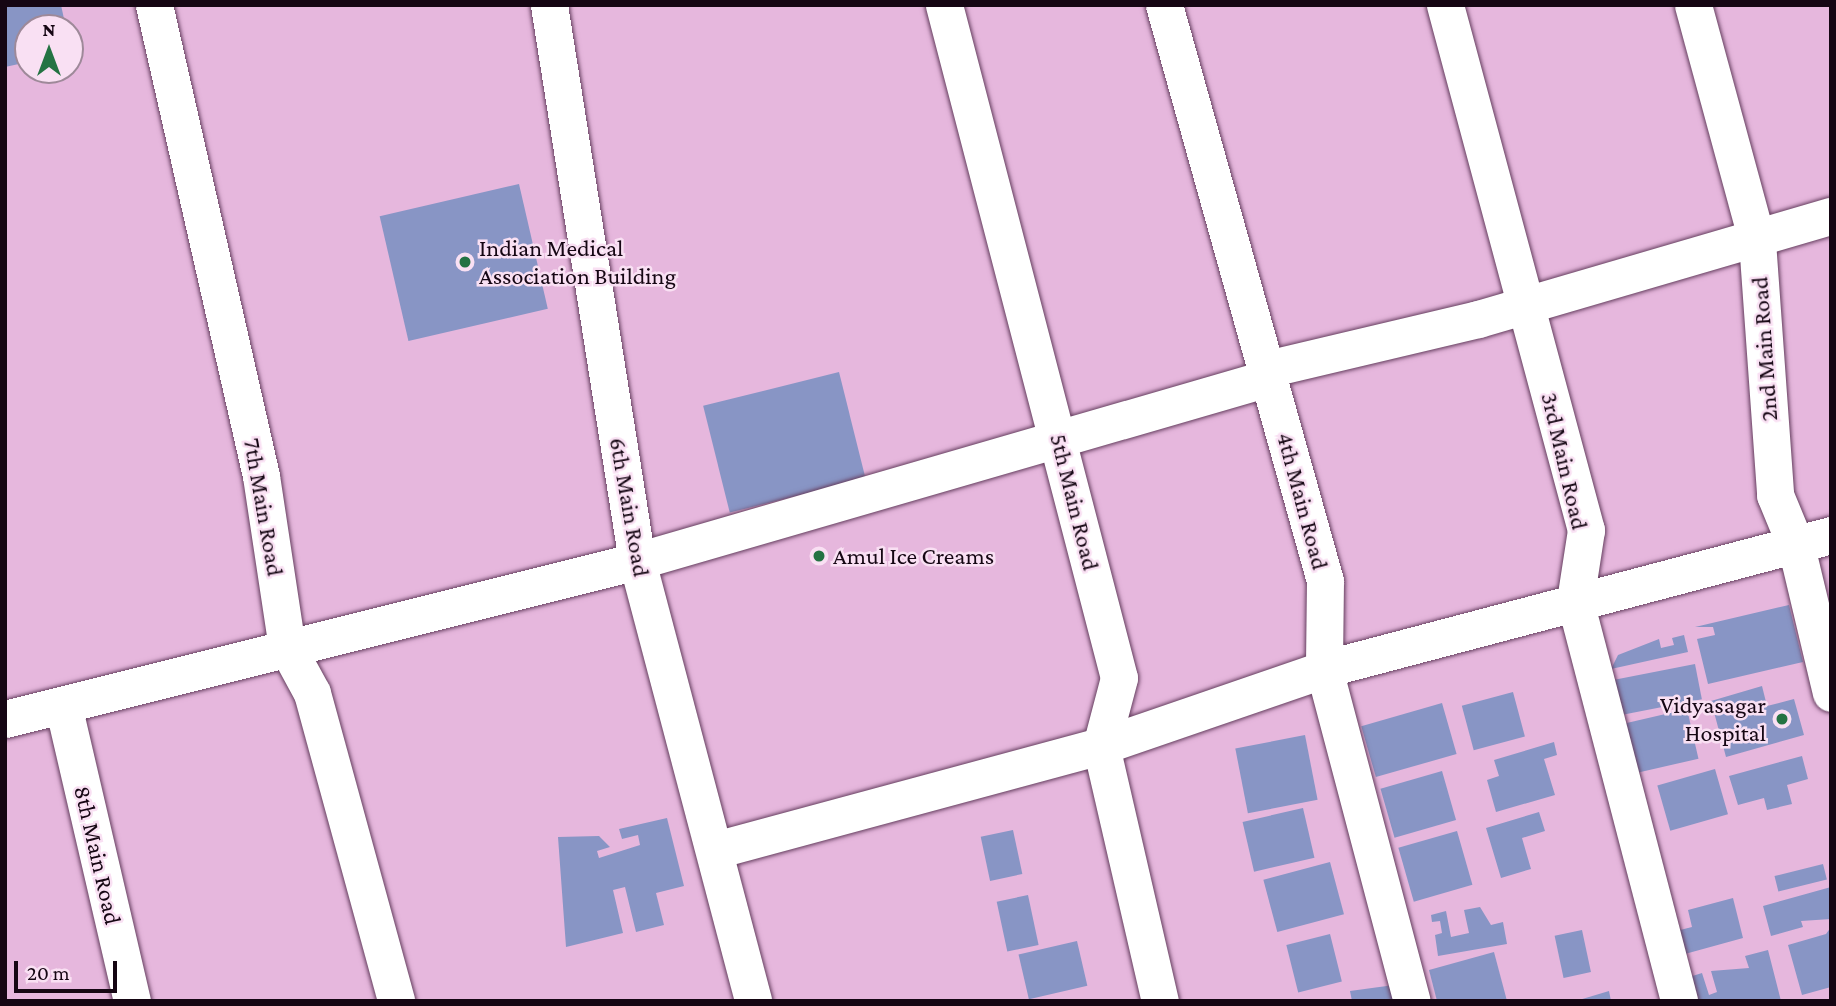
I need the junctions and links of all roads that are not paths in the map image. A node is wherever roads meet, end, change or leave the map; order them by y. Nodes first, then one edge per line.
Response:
1 (154, 5) edge
2 (549, 5) edge
3 (944, 5) edge
4 (1164, 5) edge
5 (1445, 5) edge
6 (1693, 5) edge
7 (1831, 216) edge
8 (1756, 241) junction
9 (1526, 306) junction
10 (1267, 369) junction
11 (1058, 435) junction
12 (1831, 535) edge
13 (1796, 546) junction
14 (637, 561) junction
15 (1575, 601) junction
16 (287, 647) junction
17 (1324, 669) junction
18 (1831, 693) edge
19 (64, 709) junction
20 (5, 719) edge
21 (1101, 746) junction
22 (715, 850) junction
23 (132, 1001) edge
24 (396, 1001) edge
25 (753, 1001) edge
26 (1160, 1001) edge
27 (1412, 1001) edge
28 (1679, 1001) edge

1 - 16 street, 7th Main Road
2 - 14 street, 6th Main Road
3 - 11 street, 5th Main Road
4 - 10 street, 4th Main Road
5 - 9 street, 3rd Main Road
6 - 8 street, 2nd Main Road
7 - 8 street
8 - 9 street
8 - 13 street, 2nd Main Road
9 - 10 street
9 - 15 street, 3rd Main Road
10 - 11 street
10 - 17 street, 4th Main Road
11 - 14 street
11 - 21 street, 5th Main Road
12 - 13 street
13 - 15 street
13 - 18 street, 2nd Main Road
14 - 16 street
14 - 22 street, 6th Main Road
15 - 17 street
15 - 28 street, 3rd Main Road
16 - 19 street
16 - 24 street, 7th Main Road
17 - 21 street
17 - 27 street, 4th Main Road
19 - 20 street
19 - 23 street, 8th Main Road
21 - 22 street
21 - 26 street, 5th Main Road
22 - 25 street, 6th Main Road

